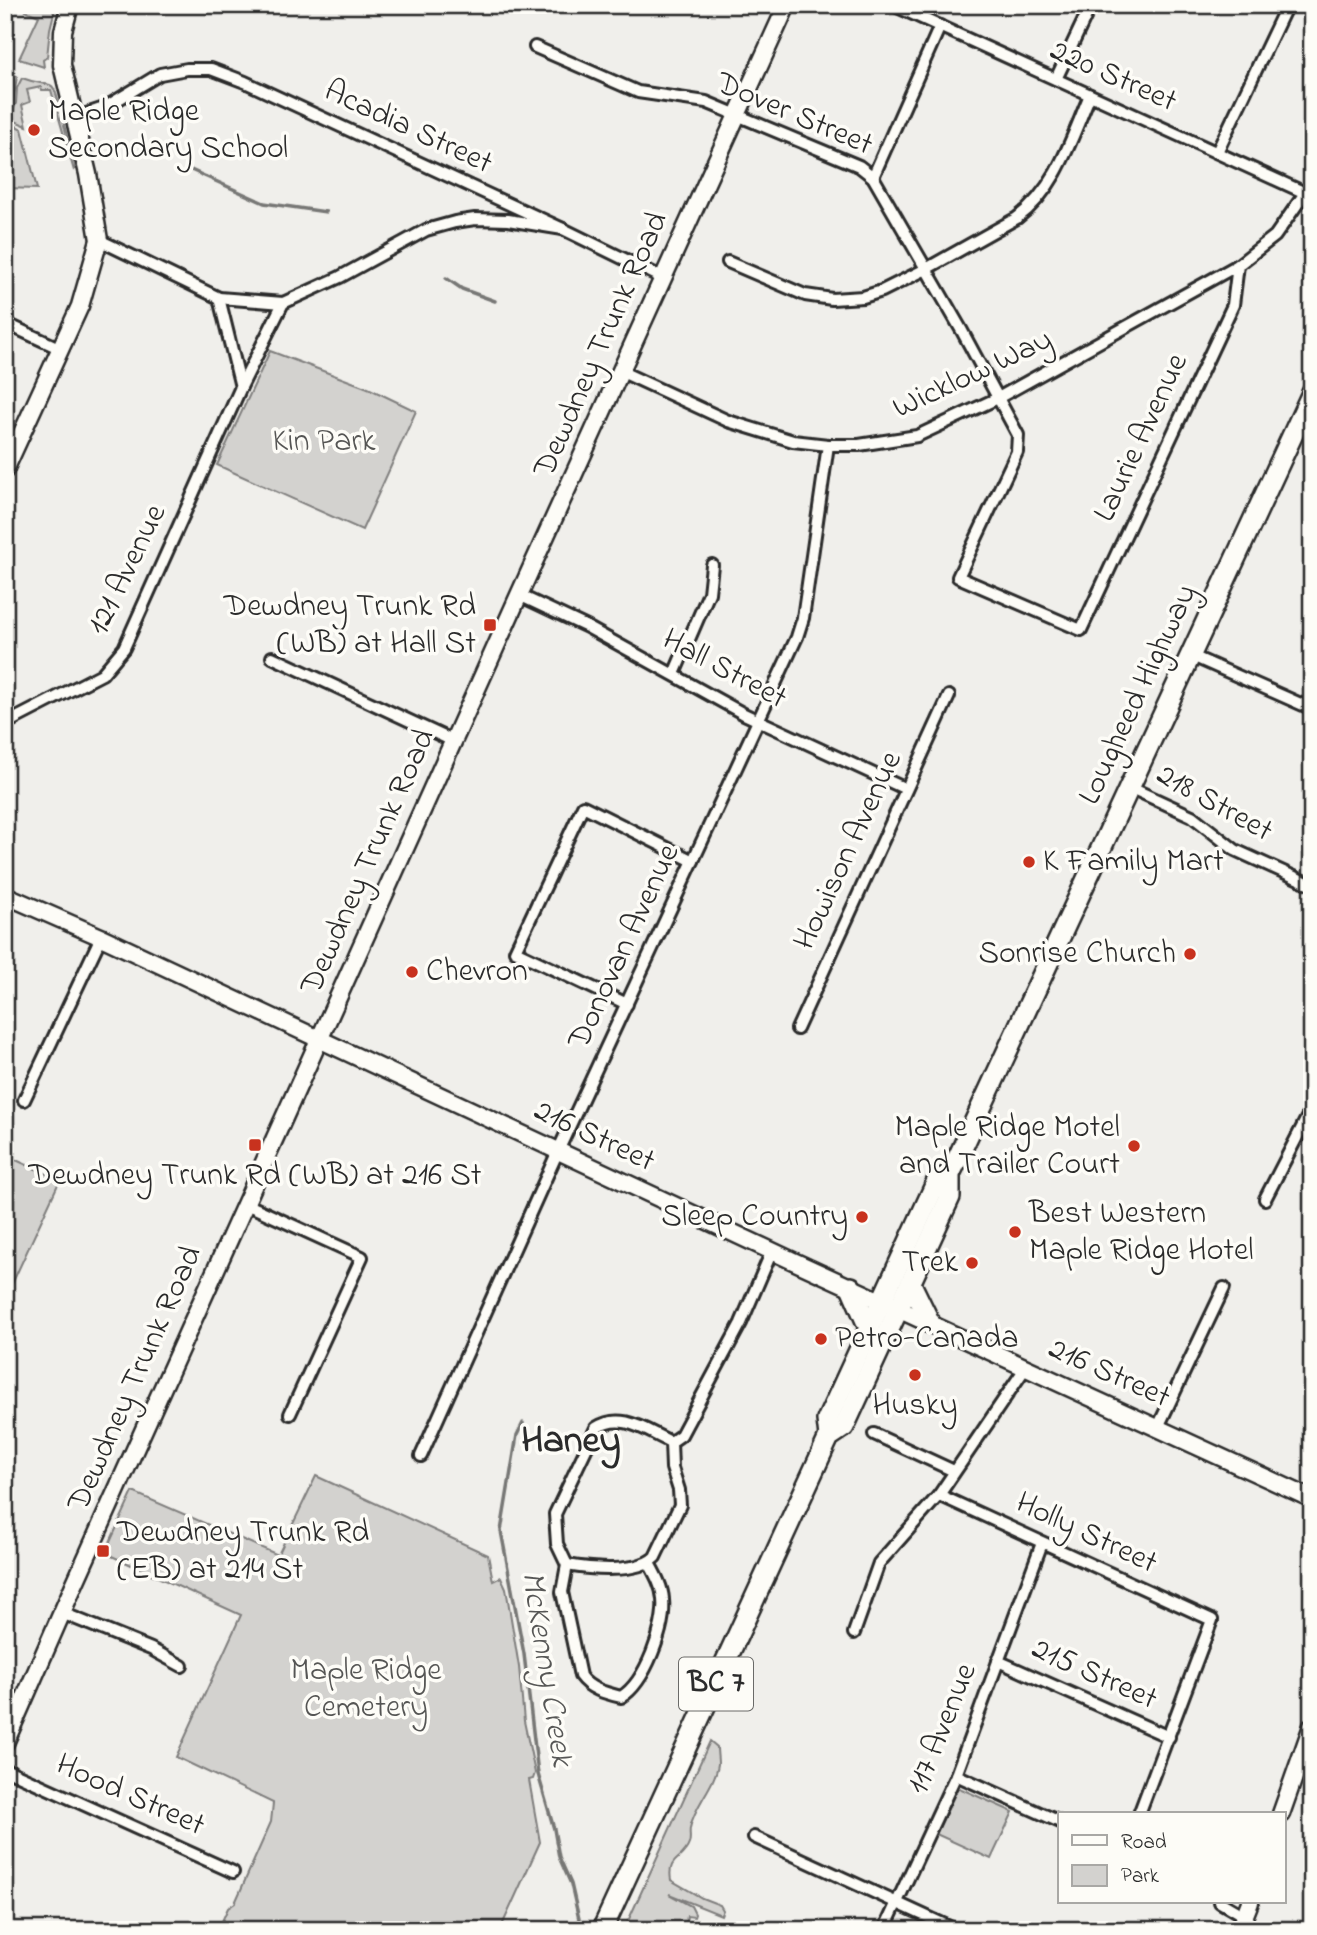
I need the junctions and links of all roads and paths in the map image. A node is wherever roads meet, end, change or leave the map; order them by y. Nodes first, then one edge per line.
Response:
1 (70, 5) edge
2 (787, 5) edge
3 (893, 5) edge
4 (1091, 5) edge
5 (1287, 5) edge
6 (940, 26) junction
7 (535, 47) dead end
8 (1056, 79) junction
9 (1090, 95) junction
10 (738, 113) junction
11 (74, 118) junction
12 (1217, 152) junction
13 (873, 177) junction
14 (1308, 194) edge
15 (563, 229) junction
16 (99, 240) junction
17 (728, 262) dead end
18 (1238, 265) junction
19 (926, 269) junction
20 (663, 278) junction
21 (219, 298) junction
22 (283, 303) junction
23 (5, 323) edge
24 (61, 349) junction
25 (620, 371) junction
26 (241, 387) junction
27 (998, 398) junction
28 (1311, 398) edge
29 (828, 445) junction
30 (5, 470) edge
31 (712, 565) dead end
32 (958, 578) joint
33 (519, 595) junction
34 (1190, 655) junction
35 (272, 657) dead end
36 (674, 674) junction
37 (950, 696) dead end
38 (1312, 709) edge
39 (758, 720) junction
40 (5, 724) edge
41 (453, 741) junction
42 (1129, 787) junction
43 (906, 789) junction
44 (693, 861) junction
45 (1312, 885) edge
46 (5, 895) edge
47 (101, 937) junction
48 (627, 1004) junction
49 (797, 1029) dead end
50 (320, 1039) junction
51 (24, 1100) dead end
52 (1312, 1108) edge
53 (558, 1151) junction
54 (950, 1174) junction
55 (1265, 1199) dead end
56 (246, 1204) junction
57 (772, 1251) junction
58 (911, 1284) junction
59 (851, 1287) junction
60 (1224, 1288) dead end
61 (890, 1305) junction
62 (930, 1323) junction
63 (869, 1328) junction
64 (1026, 1367) junction
65 (290, 1414) dead end
66 (1158, 1427) junction
67 (874, 1434) dead end
68 (829, 1437) junction
69 (671, 1442) junction
70 (421, 1457) dead end
71 (954, 1471) junction
72 (939, 1495) junction
73 (1312, 1499) edge
74 (1042, 1543) junction
75 (649, 1563) junction
76 (567, 1565) junction
77 (62, 1612) junction
78 (855, 1633) dead end
79 (999, 1661) junction
80 (182, 1665) dead end
81 (1312, 1726) edge
82 (1169, 1737) junction
83 (5, 1743) edge
84 (5, 1769) edge
85 (956, 1775) junction
86 (1140, 1812) edge
87 (1282, 1812) edge
88 (1058, 1821) edge
89 (754, 1838) dead end
90 (233, 1871) dead end
91 (897, 1903) junction
92 (1223, 1904) edge
93 (1244, 1916) edge
94 (602, 1930) edge
95 (884, 1930) edge
96 (956, 1930) edge

1 - 11 main road
2 - 10 main road, Dewdney Trunk Road
3 - 6 street, 220 Street
4 - 8 street
5 - 12 street
6 - 8 street, 220 Street
6 - 13 street
7 - 10 street, Dover Street
8 - 9 street, 220 Street
9 - 12 street, 220 Street
9 - 19 street
10 - 13 street, Dover Street
10 - 20 main road, Dewdney Trunk Road
11 - 15 street, Acadia Street
11 - 16 main road
12 - 14 street, 220 Street
13 - 19 street, Dover Street
14 - 18 street, Wicklow Way
15 - 20 street, Acadia Street
15 - 22 street, Acadia Street
16 - 21 street
16 - 24 main road
17 - 19 street
18 - 27 street, Wicklow Way
18 - 32 street, Laurie Avenue
19 - 27 street, Dover Street
20 - 25 main road, Dewdney Trunk Road
21 - 22 street
21 - 26 street
22 - 26 street, 121 Avenue
23 - 24 street
24 - 30 main road
25 - 29 street, Wicklow Way
25 - 33 main road, Dewdney Trunk Road
26 - 40 street, 121 Avenue
27 - 29 street, Wicklow Way
27 - 32 street, Dover Street
28 - 34 highway, Lougheed Highway / BC 7
29 - 39 street, Donovan Avenue
31 - 36 street
33 - 36 street, Hall Street
33 - 41 main road, Dewdney Trunk Road
34 - 38 street
34 - 42 highway, Lougheed Highway / BC 7
35 - 41 street
36 - 39 street, Hall Street
37 - 43 street, Howison Avenue
39 - 43 street, Hall Street
39 - 44 street, Donovan Avenue
41 - 50 main road, Dewdney Trunk Road
42 - 45 street, 218 Street
42 - 54 highway, Lougheed Highway / BC 7
43 - 49 street, Howison Avenue
44 - 48 street, Donovan Avenue
44 - 48 street
46 - 47 main road, 216 Street
47 - 50 main road, 216 Street
47 - 51 street
48 - 53 street, Donovan Avenue
50 - 53 main road, 216 Street
50 - 56 main road, Dewdney Trunk Road
52 - 55 street
53 - 57 main road, 216 Street
53 - 70 street, Donovan Avenue
54 - 58 highway, Lougheed Highway / BC 7
54 - 61 highway, Lougheed Highway / BC 7
56 - 65 street
56 - 77 main road, Dewdney Trunk Road
57 - 59 main road, 216 Street
57 - 69 street
58 - 61 highway, Lougheed Highway / BC 7
58 - 62 highway
59 - 61 main road, 216 Street
59 - 63 highway
60 - 66 street
61 - 62 main road, 216 Street
61 - 63 highway, Lougheed Highway / BC 7
61 - 68 highway, Lougheed Highway / BC 7
62 - 64 main road, 216 Street
63 - 68 highway, Lougheed Highway / BC 7
64 - 66 main road, 216 Street
64 - 71 street
66 - 73 main road, 216 Street
67 - 71 street
68 - 94 highway, Lougheed Highway / BC 7
69 - 75 street
69 - 76 street
71 - 72 street
72 - 74 street, Holly Street
72 - 78 street
74 - 79 street, 117 Avenue
74 - 82 street, Holly Street
75 - 76 street
75 - 76 street
77 - 80 street
77 - 83 main road, Dewdney Trunk Road
79 - 82 street, 215 Street
79 - 85 street, 117 Avenue
81 - 87 main road
82 - 86 street
84 - 90 street, Hood Street
85 - 88 street
85 - 91 street, 117 Avenue
89 - 91 street
91 - 95 street, 117 Avenue
91 - 96 street
92 - 93 street

